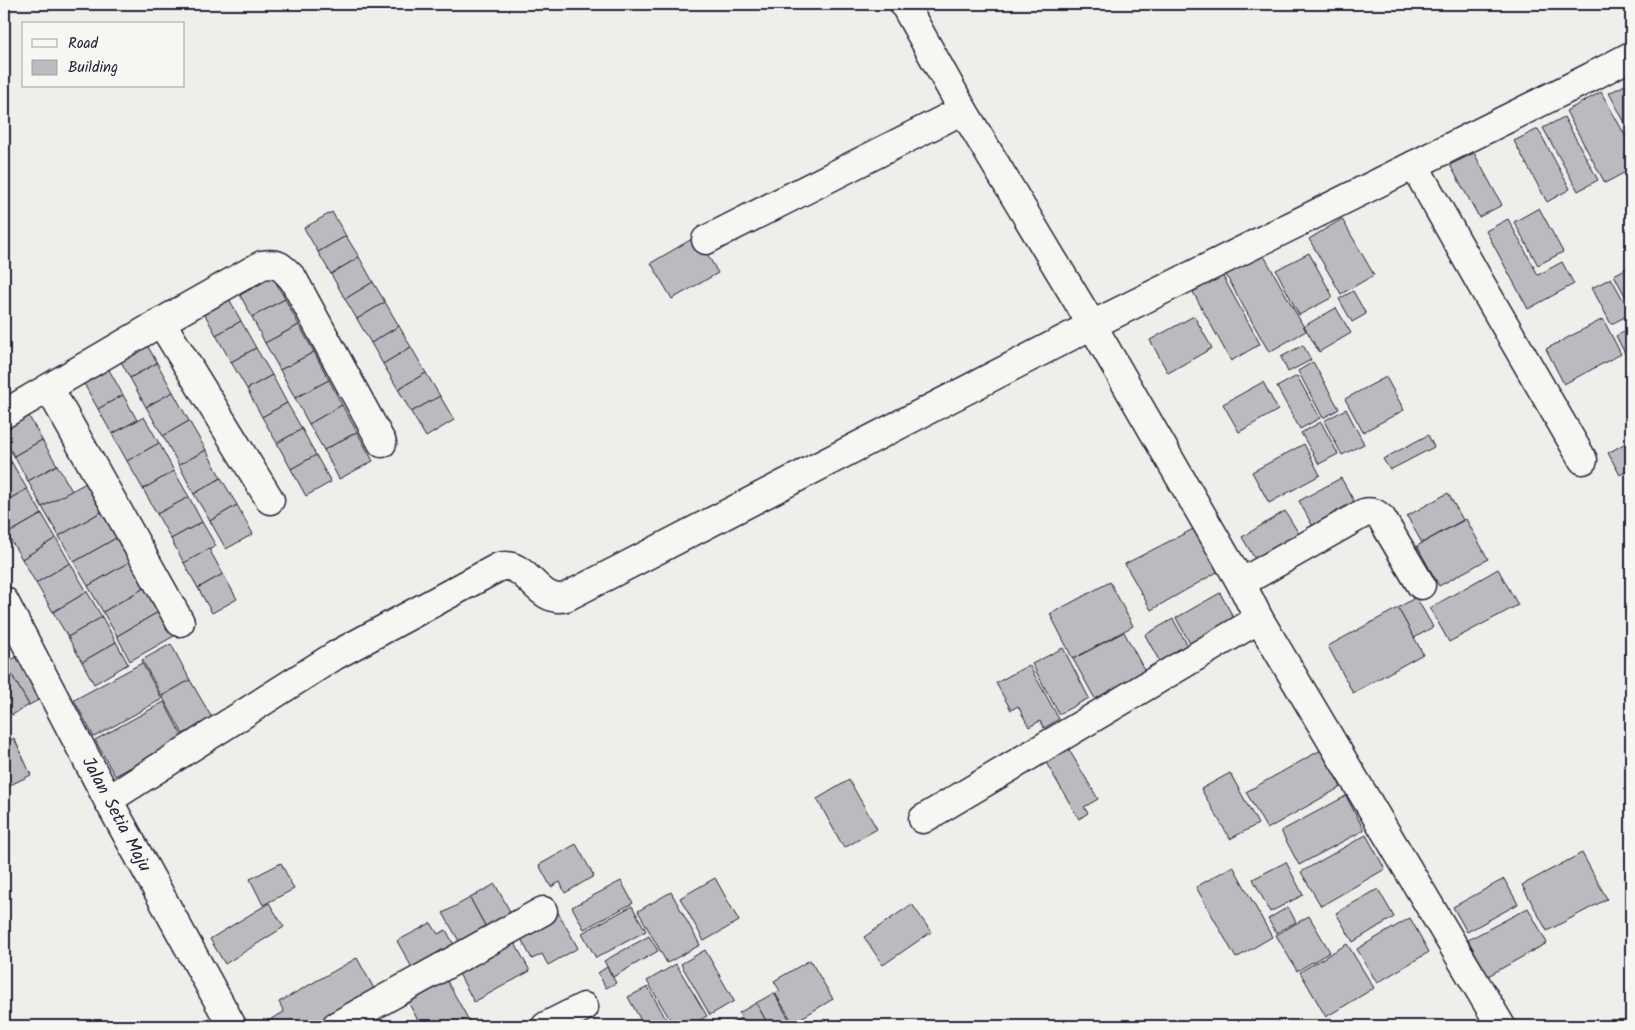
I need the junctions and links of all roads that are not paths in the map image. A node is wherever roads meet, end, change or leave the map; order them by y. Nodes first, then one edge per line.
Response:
1 (904, 4) edge
2 (1631, 56) edge
3 (963, 110) junction
4 (1414, 165) junction
5 (706, 240) dead end
6 (161, 322) junction
7 (1092, 324) junction
8 (49, 388) junction
9 (4, 414) edge
10 (382, 443) dead end
11 (1583, 460) dead end
12 (270, 500) dead end
13 (1242, 583) junction
14 (1421, 585) dead end
15 (4, 601) edge
16 (1259, 619) junction
17 (180, 622) dead end
18 (108, 800) junction
19 (923, 819) dead end
20 (543, 911) dead end
21 (584, 1007) dead end
22 (232, 1026) edge
23 (336, 1026) edge
24 (546, 1026) edge
25 (1501, 1026) edge

1 - 3 street
2 - 4 street
3 - 5 street
3 - 7 street
4 - 7 street
4 - 11 street
6 - 8 street
6 - 10 street
6 - 12 street
7 - 13 street
7 - 18 street
8 - 9 street
8 - 17 street
13 - 14 street
13 - 16 street
15 - 18 street, Jalan Setia Maju
16 - 19 street
16 - 25 street
18 - 22 street, Jalan Setia Maju
20 - 23 street
21 - 24 street

